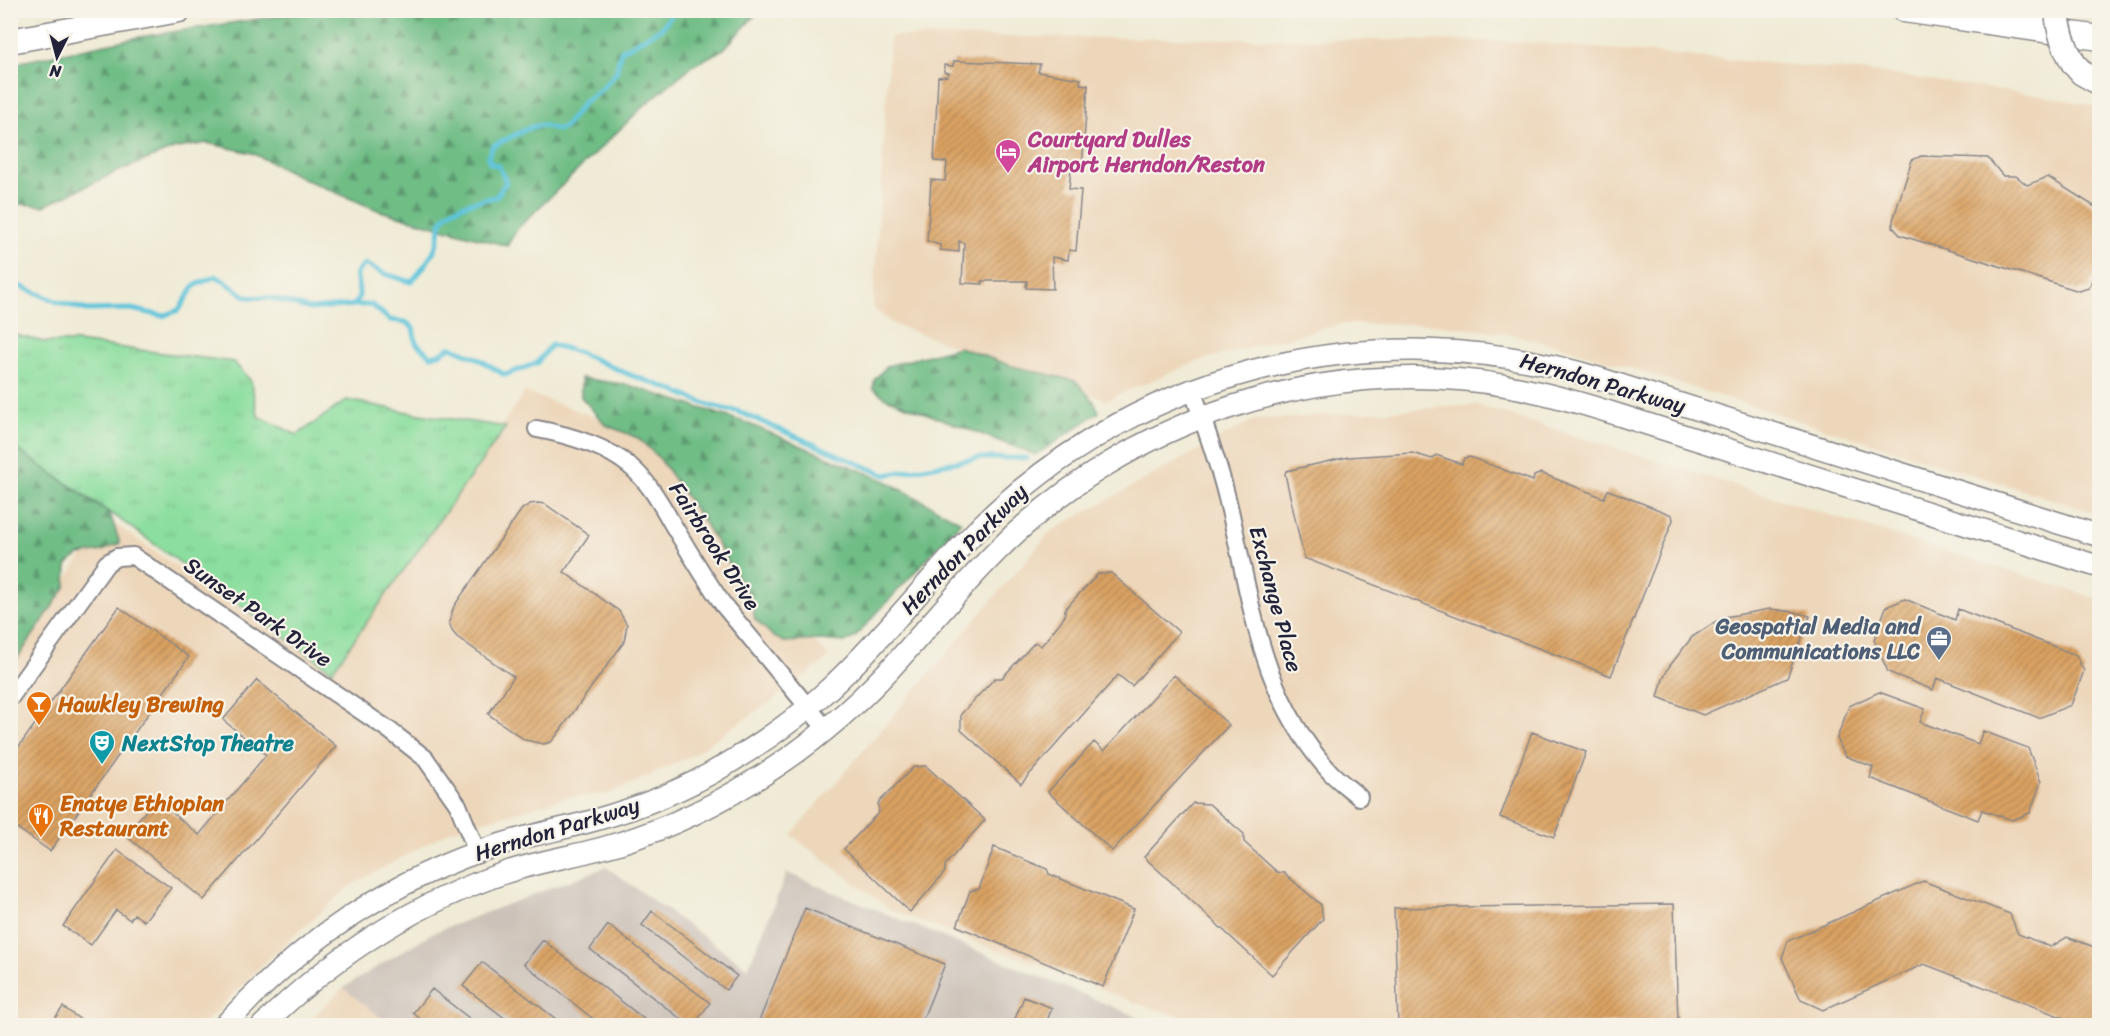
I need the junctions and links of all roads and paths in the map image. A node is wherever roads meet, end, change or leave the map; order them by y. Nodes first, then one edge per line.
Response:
1 (179, 10) edge
2 (1904, 10) edge
3 (2057, 10) edge
4 (2100, 38) edge
5 (10, 41) edge
6 (2100, 83) edge
7 (1192, 389) junction
8 (1202, 417) junction
9 (537, 429) dead end
10 (1768, 432) junction
11 (1758, 459) junction
12 (2100, 536) edge
13 (2100, 567) edge
14 (10, 698) edge
15 (808, 708) junction
16 (826, 729) junction
17 (1359, 797) dead end
18 (477, 852) junction
19 (224, 1026) edge
20 (262, 1026) edge

1 - 5 highway
2 - 4 highway
3 - 6 highway, bridge
7 - 8 street, Exchange Place
7 - 10 main road, Herndon Parkway
7 - 15 main road, Herndon Parkway
8 - 11 main road, Herndon Parkway
8 - 16 main road, Herndon Parkway
8 - 17 street, Exchange Place
9 - 15 street, Fairbrook Drive
10 - 11 main road
10 - 12 main road, Herndon Parkway
11 - 13 main road, Herndon Parkway
14 - 18 street, Sunset Park Drive
15 - 16 street, Fairbrook Drive
15 - 18 main road, Herndon Parkway
16 - 20 main road, Herndon Parkway
18 - 19 main road, Herndon Parkway

